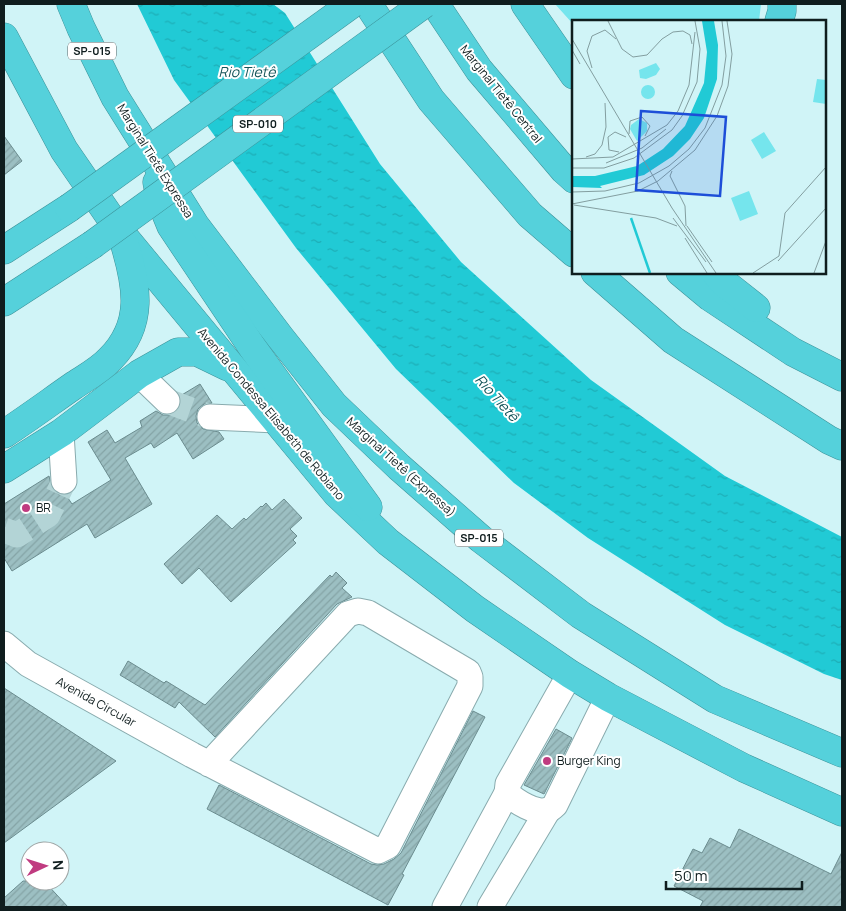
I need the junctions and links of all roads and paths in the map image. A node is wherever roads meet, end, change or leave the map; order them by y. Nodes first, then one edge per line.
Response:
1 (71, 4) edge
2 (352, 4) edge
3 (368, 4) edge
4 (424, 4) edge
5 (435, 4) edge
6 (525, 4) edge
7 (535, 4) edge
8 (782, 4) edge
9 (778, 20) edge
10 (4, 37) edge
11 (572, 48) edge
12 (572, 72) edge
13 (154, 161) junction
14 (572, 177) edge
15 (195, 225) joint
16 (121, 233) junction
17 (4, 250) edge
18 (572, 252) edge
19 (598, 274) edge
20 (682, 274) edge
21 (716, 274) edge
22 (4, 302) edge
23 (842, 366) edge
24 (234, 370) junction
25 (139, 374) junction
26 (842, 377) edge
27 (166, 401) tunnel mouth
28 (210, 417) tunnel mouth
29 (276, 420) junction
30 (61, 433) junction
31 (4, 434) edge
32 (842, 446) edge
33 (4, 469) edge
34 (64, 481) tunnel mouth
35 (388, 542) junction
36 (4, 644) edge
37 (570, 674) junction
38 (608, 697) junction
39 (842, 753) edge
40 (200, 759) junction
41 (507, 792) junction
42 (548, 810) junction
43 (842, 812) edge
44 (445, 907) edge
45 (490, 907) edge

1 - 13 highway, Marginal Tietê Expressa / SP-015
2 - 17 highway, bridge
3 - 18 highway
4 - 22 highway, SP-010, bridge
5 - 14 highway, Marginal Tietê Central
6 - 12 highway
7 - 11 highway
8 - 9 highway
10 - 16 highway, Avenida Condessa Elisabeth de Robiano
13 - 15 highway, Marginal Tietê Expressa / SP-015
13 - 35 highway
15 - 39 highway, Marginal Tietê (Expressa) / SP-015
16 - 24 highway, Avenida Condessa Elisabeth de Robiano
16 - 31 highway
19 - 32 highway
20 - 26 highway
21 - 23 highway
24 - 25 highway
24 - 29 highway, Avenida Condessa Elisabeth de Robiano
25 - 27 lane
25 - 30 highway
28 - 29 lane
29 - 35 highway, Avenida Condessa Elisabeth de Robiano
30 - 33 highway
30 - 34 lane
35 - 37 highway, Avenida Condessa Elisabeth de Robiano
36 - 40 lane, Avenida Circular
37 - 38 highway, Avenida Condessa Elisabeth de Robiano
37 - 41 lane
38 - 42 lane
38 - 43 highway, Avenida Condessa Elisabeth de Robiano
40 - 40 lane, Avenida Circular
41 - 42 lane
41 - 44 lane
42 - 45 lane

